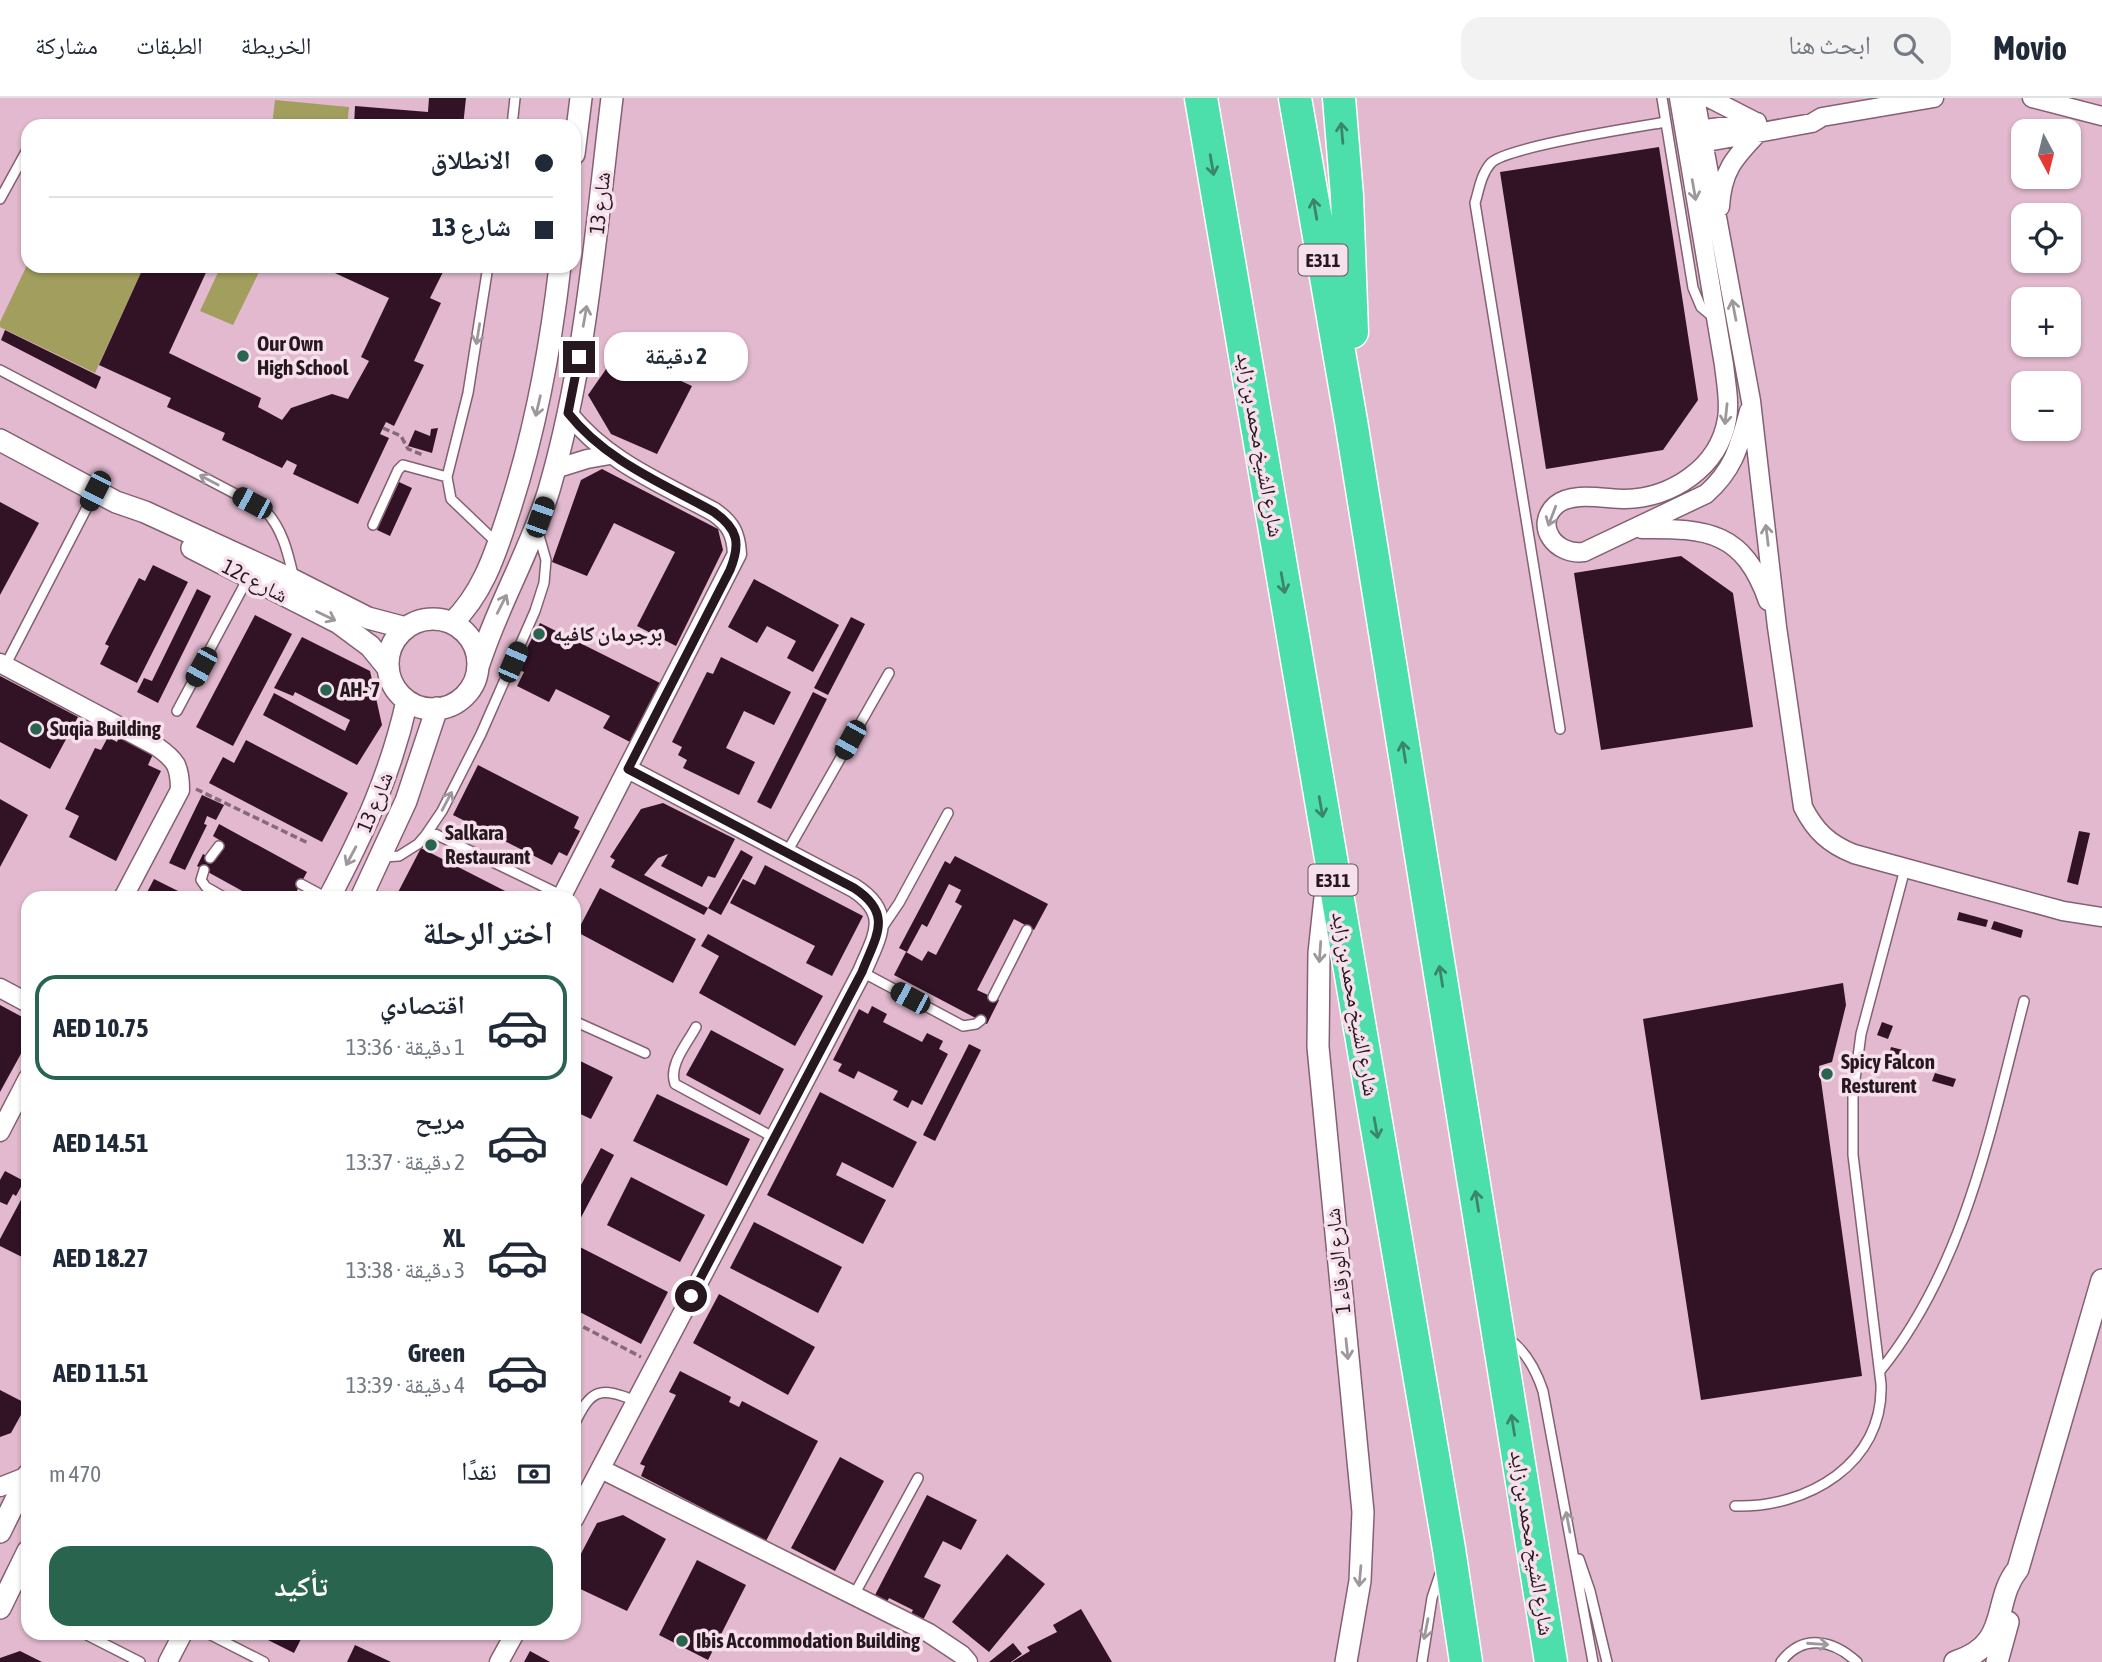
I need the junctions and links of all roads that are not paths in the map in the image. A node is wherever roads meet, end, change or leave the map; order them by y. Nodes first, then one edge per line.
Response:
1 (515, 98) edge
2 (581, 98) edge
3 (612, 98) edge
4 (1201, 98) edge
5 (1296, 98) edge
6 (1339, 98) edge
7 (1662, 98) edge
8 (1679, 98) edge
9 (1695, 98) edge
10 (1709, 98) edge
11 (1934, 98) edge
12 (2032, 98) edge
13 (2102, 116) edge
14 (513, 119) edge
15 (578, 119) edge
16 (1666, 122) junction
17 (1757, 127) junction
18 (1693, 137) junction
19 (21, 161) edge
20 (0, 199) edge
21 (1723, 249) junction
22 (487, 273) edge
23 (559, 273) edge
24 (1716, 320) junction
25 (0, 370) edge
26 (1751, 401) junction
27 (568, 413) junction
28 (1351, 421) junction
29 (0, 440) edge
30 (610, 455) junction
31 (555, 469) junction
32 (447, 477) junction
33 (95, 491) junction
34 (116, 502) junction
35 (373, 525) dead end
36 (536, 527) junction
37 (1636, 529) junction
38 (498, 545) junction
39 (248, 578) junction
40 (295, 581) junction
41 (452, 623) junction
42 (1777, 627) junction
43 (406, 628) junction
44 (3, 665) edge
45 (478, 667) junction
46 (388, 668) junction
47 (889, 673) dead end
48 (407, 701) junction
49 (437, 708) junction
50 (177, 711) dead end
51 (1560, 730) dead end
52 (628, 769) junction
53 (948, 813) dead end
54 (429, 831) junction
55 (219, 846) dead end
56 (787, 852) junction
57 (381, 857) junction
58 (210, 858) dead end
59 (1330, 860) junction
60 (1905, 869) junction
61 (204, 870) dead end
62 (301, 884) dead end
63 (127, 891) edge
64 (214, 891) edge
65 (314, 891) edge
66 (332, 891) edge
67 (364, 891) edge
68 (550, 891) edge
69 (565, 891) edge
70 (2063, 912) junction
71 (2102, 917) edge
72 (2102, 929) edge
73 (1027, 930) dead end
74 (879, 932) junction
75 (862, 972) junction
76 (0, 988) edge
77 (993, 997) dead end
78 (21, 999) edge
79 (2024, 1001) dead end
80 (981, 1020) dead end
81 (581, 1024) edge
82 (696, 1027) dead end
83 (645, 1053) dead end
84 (21, 1092) edge
85 (0, 1132) edge
86 (773, 1138) junction
87 (2102, 1280) edge
88 (1498, 1333) junction
89 (1880, 1371) junction
90 (636, 1401) junction
91 (581, 1410) edge
92 (600, 1469) junction
93 (21, 1478) edge
94 (918, 1478) dead end
95 (0, 1487) edge
96 (21, 1489) edge
97 (581, 1506) edge
98 (1735, 1506) dead end
99 (0, 1532) edge
100 (1449, 1549) junction
101 (1574, 1550) junction
102 (21, 1565) edge
103 (2018, 1569) junction
104 (854, 1595) junction
105 (0, 1608) edge
106 (97, 1640) edge
107 (179, 1640) edge
108 (221, 1640) edge
109 (511, 1640) edge
110 (140, 1662) edge
111 (168, 1662) edge
112 (264, 1662) edge
113 (499, 1662) edge
114 (968, 1662) edge
115 (1346, 1662) edge
116 (1422, 1662) edge
117 (1466, 1662) edge
118 (1551, 1662) edge
119 (1593, 1662) edge
120 (1607, 1662) edge
121 (1782, 1662) edge
122 (1857, 1662) edge
123 (1955, 1662) edge
124 (1997, 1662) edge

1 - 14 lane
2 - 15 street, شارع 13
27 -> 3 street, شارع 13
4 -> 59 highway, شارع الشيخ محمد بن زايد / E311
28 -> 5 highway, شارع الشيخ محمد بن زايد / E311
28 -> 6 highway
7 - 16 lane
8 - 18 street
9 - 18 street
10 - 17 street
11 - 17 street
12 - 13 street
16 - 24 lane
16 - 51 lane
17 - 18 street
17 - 21 street
18 - 21 street
18 -> 24 street
19 - 20 lane
26 -> 21 street
22 -> 32 lane
23 -> 38 street
24 -> 37 street
40 -> 25 lane
26 - 37 street
42 -> 26 street
27 - 30 street
27 - 31 street, شارع 13
88 -> 28 highway, شارع الشيخ محمد بن زايد / E311
29 - 33 street, 12c شارع
30 - 31 street
30 - 52 street
31 - 36 street, شارع 13
32 - 35 lane
32 - 38 lane
33 - 34 street, 12c شارع
33 - 44 lane
34 - 39 street, 12c شارع
34 - 40 street, 12c شارع
45 -> 36 street, شارع 13
54 -> 36 lane
37 - 42 street
38 - 41 street
39 -> 46 street, 12c شارع
39 - 50 lane
40 - 43 street, 12c شارع
41 - 43 street
41 - 45 street
42 - 60 street
43 - 46 street
44 - 63 street
45 - 49 street
46 - 48 street
47 - 56 lane
48 - 49 street
48 -> 66 street, شارع 13
49 - 57 street, شارع 13
52 - 56 street
52 - 69 street
53 - 74 lane
54 - 57 lane
54 - 68 lane
55 - 58 lane
56 - 74 street
57 - 67 street, شارع 13
59 -> 100 highway, شارع الشيخ محمد بن زايد / E311
59 -> 115 street, شارع الورقاء 1
60 - 70 street
60 - 89 lane
61 - 64 lane
62 - 65 lane
70 - 71 street
70 - 72 street
73 - 77 lane
74 - 75 street
75 - 80 lane
75 - 86 street
76 - 78 street
79 - 89 lane
81 - 83 lane
82 - 86 lane
84 - 85 street
86 - 90 street
87 - 103 street
101 -> 88 lane
118 -> 88 highway, شارع الشيخ محمد بن زايد / E311
89 - 98 lane
90 - 91 lane
90 - 92 street
92 - 97 street
92 - 104 street
93 - 95 street
94 - 104 lane
96 - 99 street
100 -> 116 lane
100 - 117 highway, شارع الشيخ محمد بن زايد / E311
101 - 119 lane
101 - 120 lane
102 - 105 street
103 - 123 street
103 - 124 street
104 - 114 street
106 - 110 lane
107 - 111 street
108 - 112 lane
109 - 113 street
121 -> 122 lane

